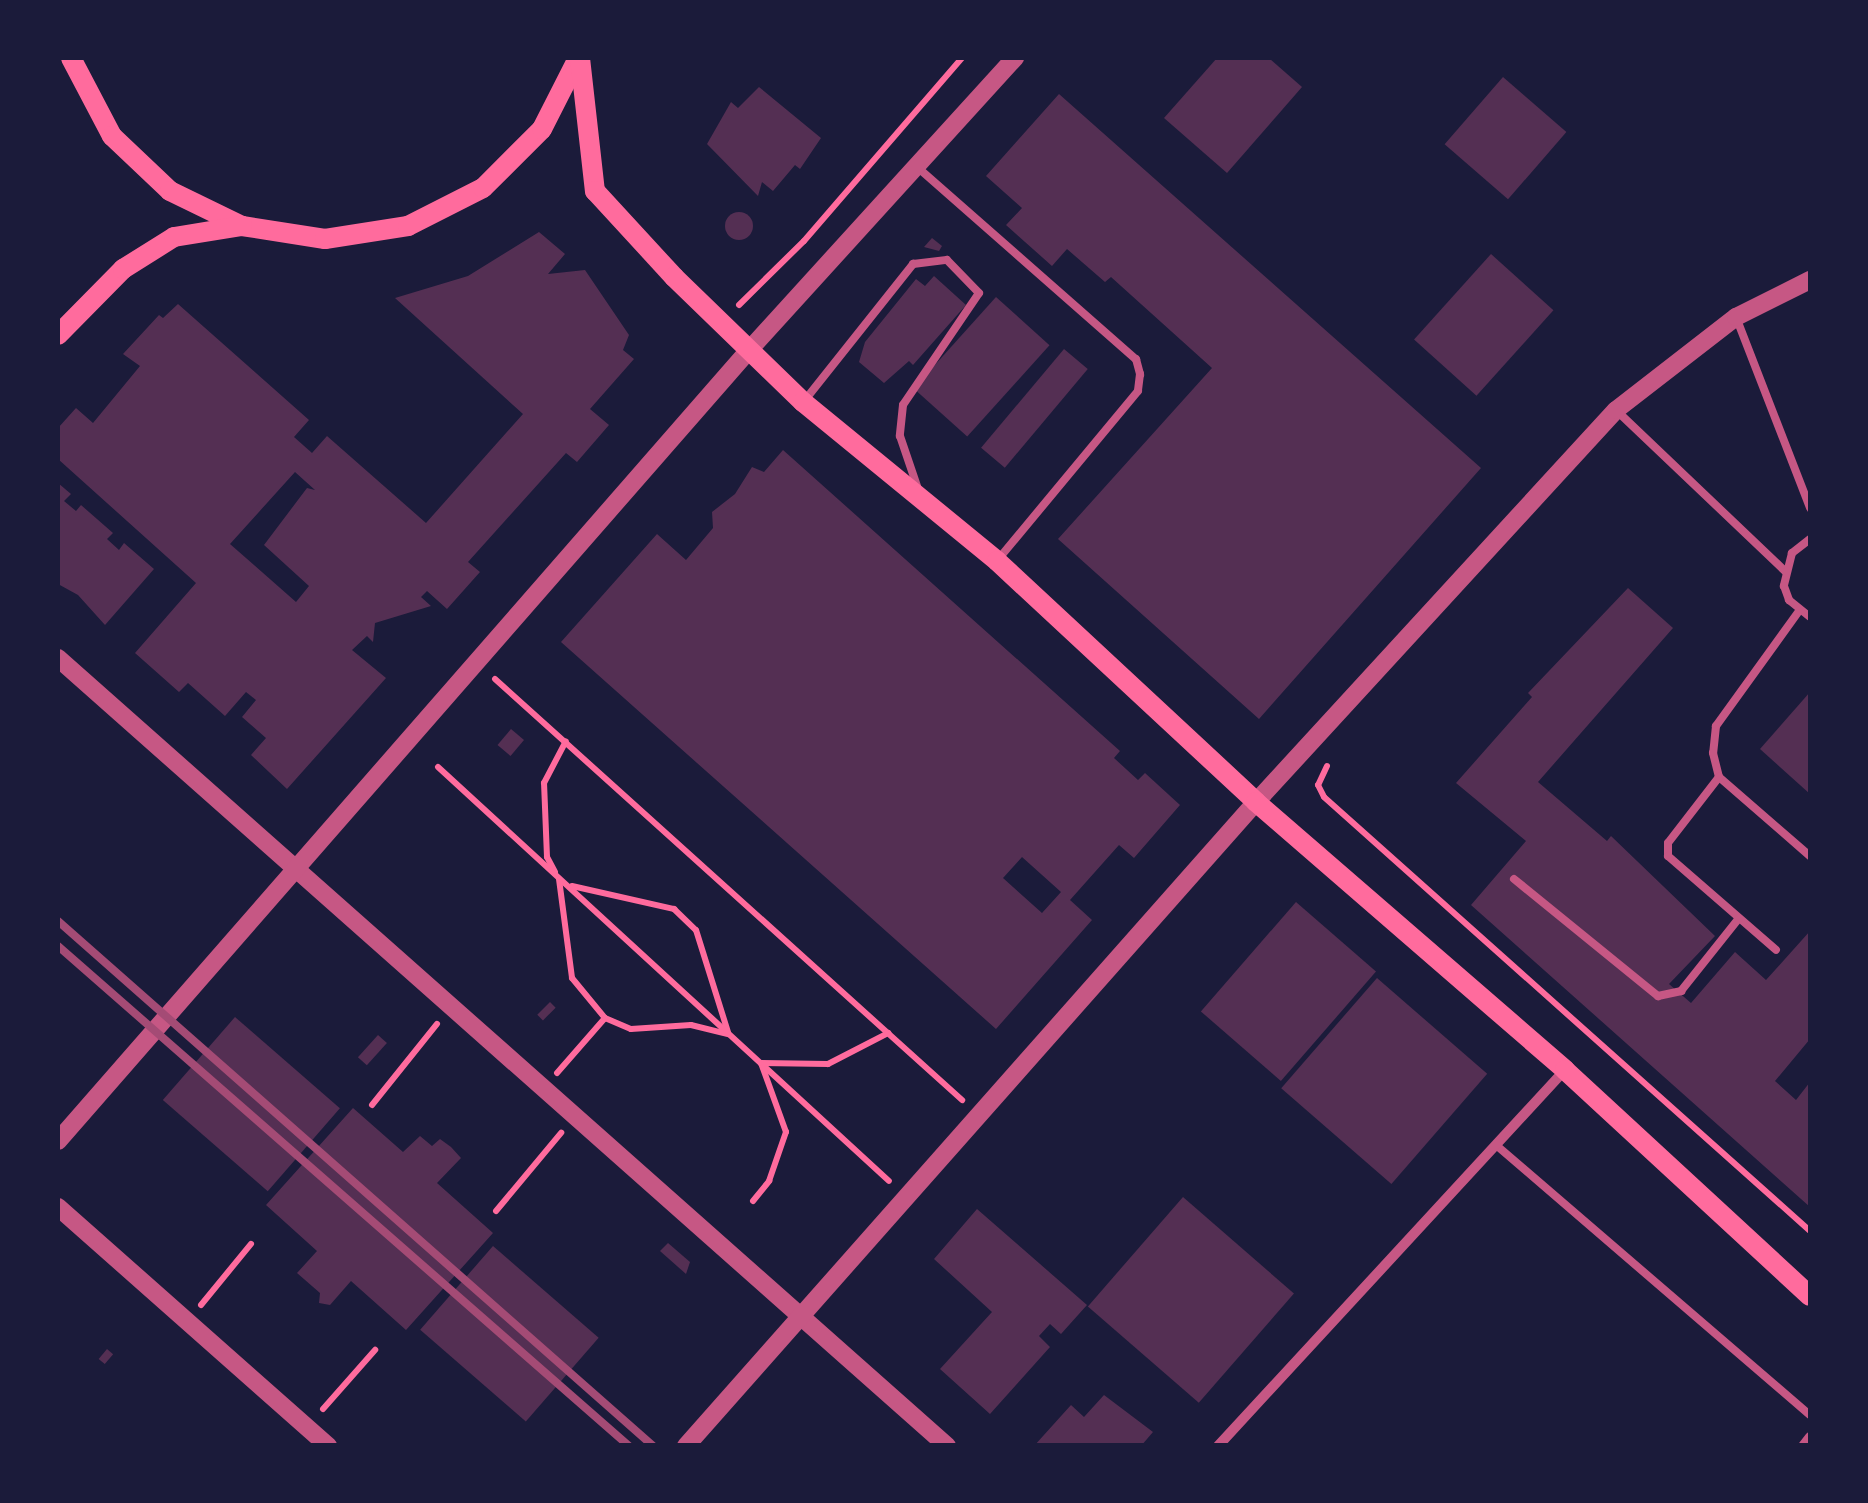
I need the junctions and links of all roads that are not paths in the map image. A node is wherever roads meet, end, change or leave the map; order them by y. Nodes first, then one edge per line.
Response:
1 (71, 58) edge
2 (579, 58) edge
3 (1016, 58) edge
4 (914, 165) junction
5 (242, 226) junction
6 (1810, 280) edge
7 (1736, 317) junction
8 (58, 335) edge
9 (750, 349) junction
10 (803, 402) junction
11 (1616, 410) junction
12 (924, 499) junction
13 (1810, 508) edge
14 (1810, 540) edge
15 (998, 561) junction
16 (1784, 571) junction
17 (1799, 612) junction
18 (1810, 617) edge
19 (58, 658) edge
20 (1718, 777) junction
21 (1256, 802) junction
22 (1810, 856) edge
23 (294, 872) junction
24 (1514, 879) dead end
25 (1739, 918) junction
26 (1776, 950) dead end
27 (1565, 1070) junction
28 (58, 1141) edge
29 (1496, 1145) junction
30 (58, 1207) edge
31 (1810, 1296) edge
32 (799, 1316) junction
33 (1810, 1415) edge
34 (1810, 1437) edge
35 (328, 1446) edge
36 (686, 1446) edge
37 (946, 1446) edge
38 (1218, 1446) edge
39 (1803, 1446) edge

1 - 5 main road
2 - 5 main road
2 - 9 main road
3 - 4 street
4 - 9 street
4 - 15 lane
5 - 8 main road
6 - 7 street
7 - 11 street
7 - 13 lane
9 - 10 main road
9 - 23 street
10 - 12 main road
10 - 12 lane
11 - 16 lane
11 - 21 street
12 - 15 main road
14 - 16 lane
15 - 21 main road
16 - 17 lane
17 - 18 lane
17 - 20 lane
19 - 23 street
20 - 22 lane
20 - 25 lane
21 - 27 main road
21 - 32 street
23 - 28 street
23 - 32 street
24 - 25 lane
25 - 26 lane
27 - 29 street
27 - 31 main road
29 - 33 lane
29 - 38 street
30 - 35 street
32 - 36 street
32 - 37 street
34 - 39 street

